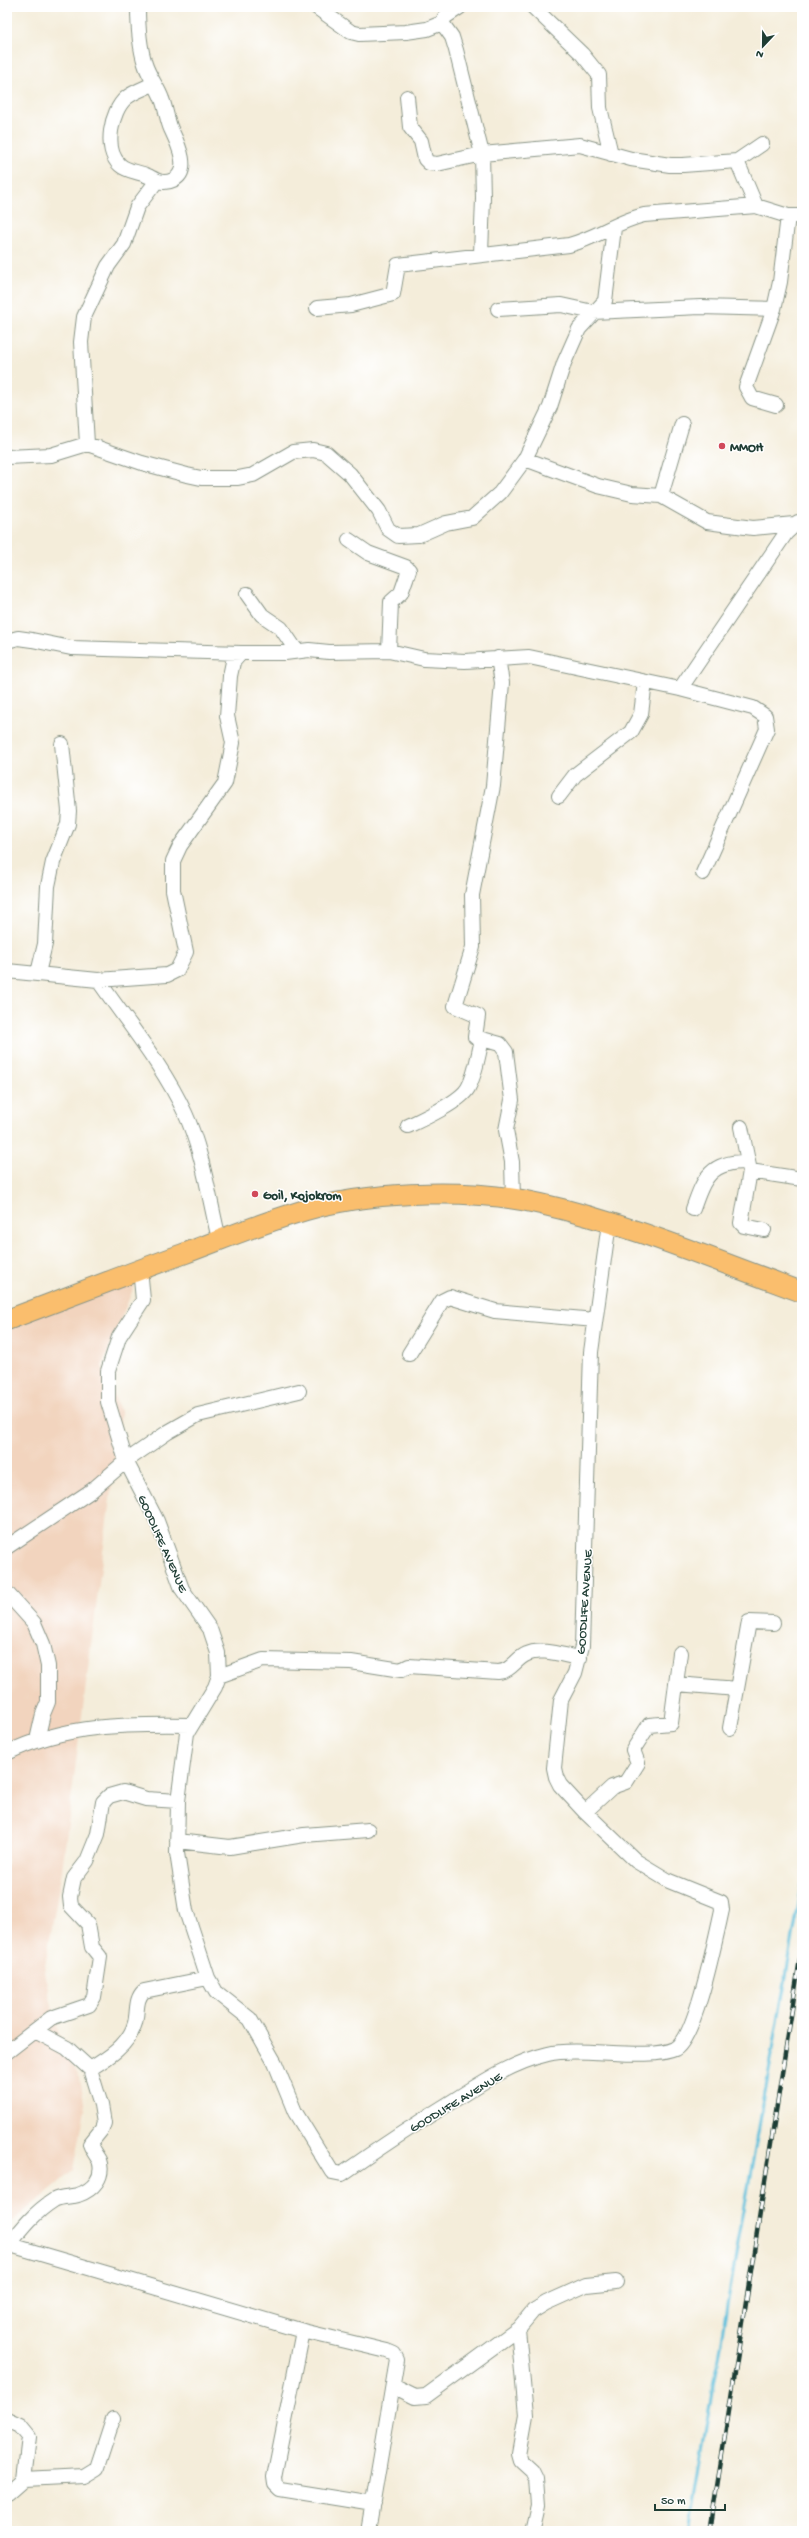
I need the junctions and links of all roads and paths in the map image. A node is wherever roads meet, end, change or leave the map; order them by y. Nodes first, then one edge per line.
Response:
1 (138, 7) edge
2 (316, 7) edge
3 (460, 7) edge
4 (532, 7) edge
5 (442, 23) junction
6 (153, 84) junction
7 (407, 97) dead end
8 (762, 144) dead end
9 (482, 154) junction
10 (611, 154) junction
11 (737, 161) junction
12 (156, 182) junction
13 (756, 206) junction
14 (795, 216) edge
15 (614, 228) junction
16 (481, 254) junction
17 (317, 308) dead end
18 (498, 309) dead end
19 (774, 309) junction
20 (593, 312) junction
21 (776, 405) dead end
22 (682, 424) dead end
23 (87, 444) junction
24 (7, 457) edge
25 (525, 459) junction
26 (661, 496) junction
27 (798, 522) edge
28 (349, 540) dead end
29 (247, 594) dead end
30 (7, 641) edge
31 (296, 650) junction
32 (389, 651) junction
33 (241, 653) junction
34 (498, 658) junction
35 (645, 682) junction
36 (680, 689) junction
37 (62, 744) dead end
38 (559, 796) dead end
39 (703, 873) dead end
40 (7, 971) edge
41 (38, 973) junction
42 (98, 980) junction
43 (482, 1040) junction
44 (408, 1126) dead end
45 (741, 1126) dead end
46 (749, 1166) junction
47 (802, 1179) edge
48 (513, 1199) junction
49 (693, 1209) dead end
50 (609, 1223) junction
51 (764, 1230) dead end
52 (219, 1240) junction
53 (140, 1268) junction
54 (802, 1292) edge
55 (7, 1320) edge
56 (595, 1320) junction
57 (409, 1354) dead end
58 (299, 1390) dead end
59 (126, 1461) junction
60 (7, 1547) edge
61 (7, 1593) edge
62 (773, 1623) dead end
63 (680, 1653) dead end
64 (580, 1658) junction
65 (219, 1676) junction
66 (677, 1684) junction
67 (737, 1689) junction
68 (191, 1725) junction
69 (730, 1728) dead end
70 (37, 1740) junction
71 (7, 1753) edge
72 (178, 1801) junction
73 (585, 1812) junction
74 (368, 1830) dead end
75 (177, 1841) junction
76 (208, 1978) junction
77 (35, 2031) junction
78 (7, 2052) edge
79 (90, 2069) junction
80 (8, 2244) edge
81 (616, 2282) dead end
82 (518, 2329) junction
83 (303, 2331) junction
84 (393, 2386) junction
85 (113, 2419) dead end
86 (7, 2420) edge
87 (24, 2479) junction
88 (7, 2494) edge
89 (373, 2504) junction
90 (368, 2531) edge
91 (532, 2531) edge

1 - 6 street
2 - 5 street
3 - 5 street
4 - 10 street
5 - 9 street
6 - 12 street
6 - 12 street
7 - 9 street
8 - 11 street
9 - 10 street
9 - 16 street
10 - 11 street
11 - 13 street
12 - 23 street
13 - 14 street
13 - 15 street
14 - 19 street
15 - 16 street
15 - 20 street
16 - 17 street
18 - 20 street
19 - 20 street
19 - 21 street
20 - 25 street
22 - 26 street
23 - 24 street
23 - 25 street
25 - 26 street
26 - 27 street
27 - 36 street
28 - 32 street
29 - 31 street
30 - 33 street
31 - 32 street
31 - 33 street
32 - 34 street
33 - 42 street
34 - 35 street
34 - 43 street
35 - 36 street
35 - 38 street
36 - 39 street
37 - 41 street
40 - 41 street
41 - 42 street
42 - 52 street
43 - 44 street
43 - 48 street
45 - 46 street
46 - 47 street
46 - 49 street
46 - 51 street
48 - 50 highway
48 - 52 highway
50 - 54 highway
50 - 56 street, GOODLIFE AVENUE
52 - 53 highway
53 - 55 highway
53 - 59 street, GOODLIFE AVENUE
56 - 57 street
56 - 64 street, GOODLIFE AVENUE
58 - 59 street
59 - 60 street
59 - 65 street, GOODLIFE AVENUE
61 - 70 street
62 - 67 street
63 - 66 street
64 - 65 street
64 - 73 street, GOODLIFE AVENUE
65 - 68 street, GOODLIFE AVENUE
66 - 67 street
66 - 73 street
67 - 69 street
68 - 70 street
68 - 72 street, GOODLIFE AVENUE
70 - 71 street
72 - 75 street, GOODLIFE AVENUE
72 - 77 street
73 - 76 street, GOODLIFE AVENUE
74 - 75 street
75 - 76 street, GOODLIFE AVENUE
76 - 79 street
77 - 78 street
77 - 79 street
79 - 80 street
80 - 83 street
81 - 82 street
82 - 84 street
82 - 91 street
83 - 84 street
83 - 89 street
84 - 89 street
85 - 87 street
86 - 87 street
87 - 88 street
89 - 90 street

